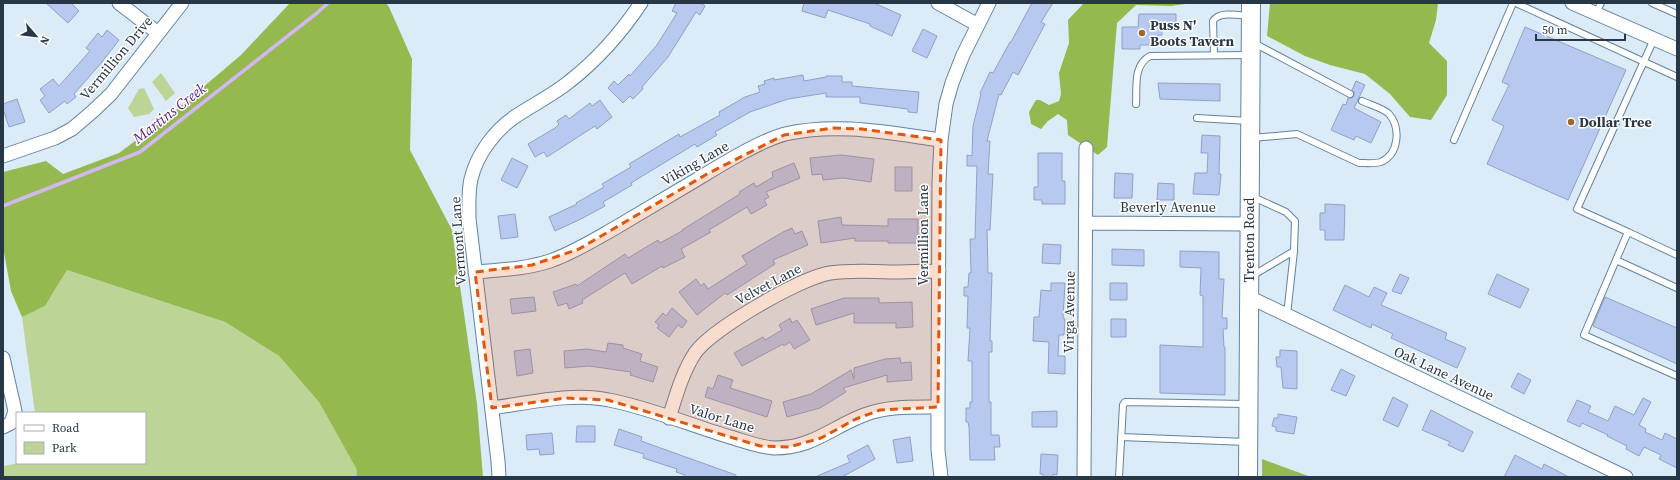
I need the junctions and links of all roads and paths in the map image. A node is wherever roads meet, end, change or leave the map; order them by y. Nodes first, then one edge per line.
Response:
1 (119, 3) edge
2 (182, 3) edge
3 (641, 3) edge
4 (938, 3) edge
5 (989, 3) edge
6 (1513, 3) edge
7 (1516, 3) edge
8 (1572, 3) edge
9 (1652, 3) edge
10 (1598, 8) edge
11 (1251, 9) edge
12 (1677, 14) edge
13 (978, 24) junction
14 (158, 32) junction
15 (1654, 39) junction
16 (1251, 48) junction
17 (1677, 49) edge
18 (1214, 55) junction
19 (1644, 61) junction
20 (1677, 77) edge
21 (1350, 94) dead end
22 (1362, 100) dead end
23 (1136, 104) dead end
24 (1197, 118) dead end
25 (1250, 130) junction
26 (941, 140) junction
27 (1454, 140) dead end
28 (1086, 148) dead end
29 (3, 156) edge
30 (1250, 196) junction
31 (1086, 223) junction
32 (1250, 224) junction
33 (1628, 232) junction
34 (1294, 251) junction
35 (1677, 255) edge
36 (1616, 260) junction
37 (939, 271) junction
38 (475, 272) junction
39 (1249, 278) junction
40 (1677, 288) edge
41 (1249, 298) junction
42 (1286, 316) junction
43 (3, 358) edge
44 (1677, 376) edge
45 (1248, 404) junction
46 (938, 407) junction
47 (492, 408) junction
48 (669, 418) junction
49 (3, 427) edge
50 (1121, 438) junction
51 (1247, 442) junction
52 (499, 477) edge
53 (942, 477) edge
54 (1084, 477) edge
55 (1119, 477) edge
56 (1248, 477) edge
57 (1626, 477) edge

1 - 14 street
2 - 14 street, Vermillion Drive
3 - 38 street, Vermont Lane
4 - 13 street
5 - 13 street, Vermillion Lane
6 - 27 lane
7 - 19 lane
8 - 10 street
9 - 12 lane
10 - 15 street
11 - 16 main road, Trenton Road
11 - 18 lane
13 - 26 street, Vermillion Lane
14 - 29 street, Vermillion Drive
15 - 17 street
15 - 19 lane
16 - 18 lane
16 - 21 lane
16 - 25 main road, Trenton Road
18 - 23 lane
19 - 20 lane
19 - 33 lane
22 - 25 lane
24 - 25 lane
25 - 30 main road, Trenton Road
26 - 37 street, Vermillion Lane
26 - 38 street, Viking Lane
28 - 31 street, Virga Avenue
30 - 32 main road, Trenton Road
30 - 34 lane
31 - 32 street, Beverly Avenue
31 - 54 street, Virga Avenue
32 - 39 main road, Trenton Road
33 - 35 lane
33 - 36 lane
34 - 39 lane
34 - 42 lane
36 - 40 lane
36 - 44 lane
37 - 46 street, Vermillion Lane
37 - 48 street, Velvet Lane
38 - 47 street, Vermont Lane
39 - 41 main road, Trenton Road
41 - 42 street, Oak Lane Avenue
41 - 45 main road, Trenton Road
42 - 57 street, Oak Lane Avenue
43 - 49 street
45 - 50 lane
45 - 51 main road, Trenton Road
46 - 48 street, Valor Lane
46 - 53 street, Vermillion Lane
47 - 48 street, Valor Lane
47 - 52 street, Vermont Lane
50 - 51 lane
50 - 55 lane
51 - 56 main road, Trenton Road

